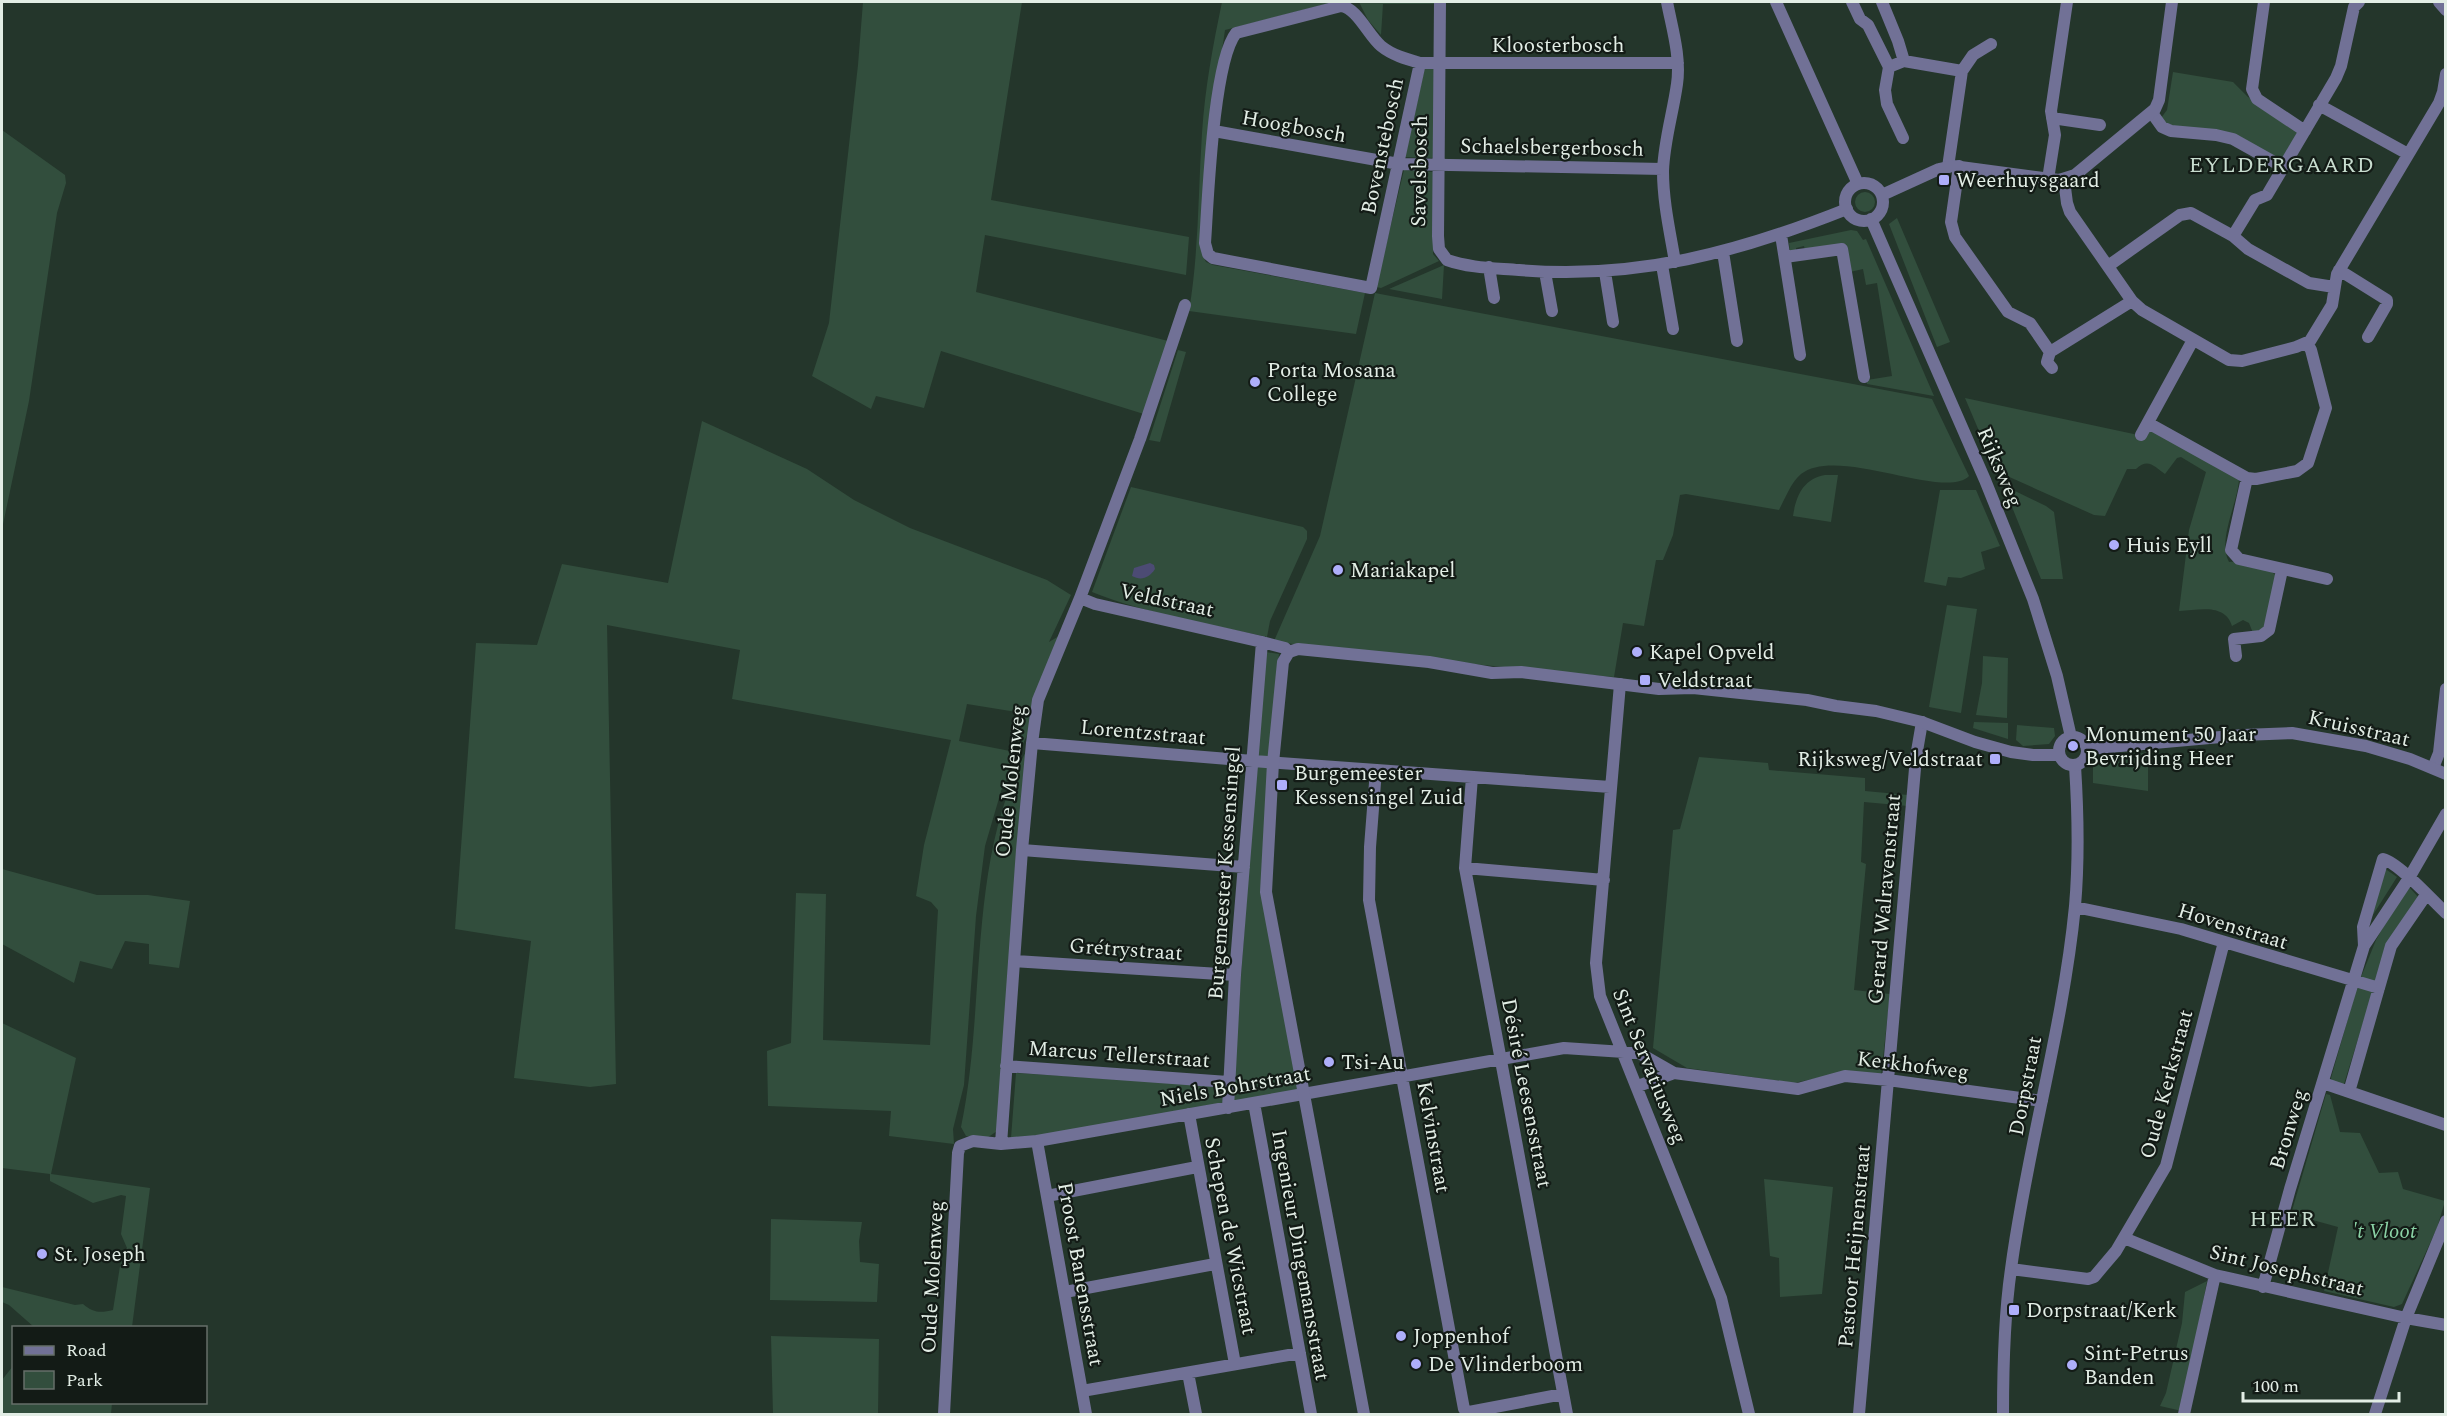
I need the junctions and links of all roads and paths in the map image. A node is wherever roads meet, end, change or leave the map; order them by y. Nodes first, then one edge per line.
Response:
1 (1440, 2) edge
2 (1667, 2) edge
3 (1776, 2) edge
4 (1853, 2) edge
5 (1881, 2) edge
6 (2067, 2) edge
7 (2172, 2) edge
8 (2264, 2) edge
9 (2359, 2) edge
10 (2439, 2) edge
11 (2445, 10) edge
12 (1991, 44) dead end
13 (1904, 61) junction
14 (1420, 63) junction
15 (1678, 63) junction
16 (1440, 65) junction
17 (1889, 67) junction
18 (1962, 71) junction
19 (2445, 74) edge
20 (2319, 105) junction
21 (2152, 113) junction
22 (2052, 118) junction
23 (2100, 125) dead end
24 (1214, 131) junction
25 (2305, 131) junction
26 (1903, 138) dead end
27 (2408, 154) junction
28 (1399, 164) junction
29 (1439, 164) junction
30 (1954, 166) junction
31 (2283, 167) junction
32 (1663, 169) junction
33 (2048, 179) junction
34 (2064, 180) junction
35 (1858, 184) junction
36 (1882, 195) junction
37 (1847, 209) junction
38 (1871, 219) junction
39 (1781, 235) junction
40 (2233, 236) junction
41 (1723, 252) junction
42 (1785, 257) junction
43 (1675, 262) junction
44 (1662, 265) junction
45 (2108, 266) junction
46 (1489, 267) junction
47 (2339, 270) junction
48 (1545, 272) junction
49 (1605, 272) junction
50 (2334, 287) junction
51 (1494, 298) dead end
52 (2132, 301) junction
53 (1185, 305) dead end
54 (1552, 311) dead end
55 (1613, 322) dead end
56 (1673, 329) dead end
57 (2368, 337) dead end
58 (2193, 340) junction
59 (1737, 341) dead end
60 (2307, 343) junction
61 (2050, 352) junction
62 (1800, 355) dead end
63 (2052, 368) dead end
64 (1864, 377) dead end
65 (2148, 423) junction
66 (2141, 435) dead end
67 (2247, 478) junction
68 (2282, 570) junction
69 (2328, 579) dead end
70 (1080, 598) junction
71 (1262, 642) junction
72 (1289, 652) junction
73 (2236, 656) dead end
74 (1620, 684) junction
75 (2445, 690) edge
76 (1922, 722) junction
77 (2071, 737) junction
78 (1032, 742) junction
79 (2087, 749) junction
80 (2059, 755) junction
81 (1253, 761) junction
82 (1273, 763) junction
83 (2074, 766) junction
84 (1376, 770) junction
85 (2439, 771) edge
86 (1472, 777) junction
87 (1610, 787) junction
88 (2445, 814) edge
89 (1022, 850) junction
90 (1244, 867) junction
91 (1465, 868) junction
92 (2409, 878) junction
93 (1604, 880) junction
94 (2427, 895) junction
95 (2075, 907) junction
96 (2445, 913) edge
97 (2224, 942) junction
98 (2364, 946) junction
99 (1014, 961) junction
100 (1235, 975) junction
101 (2352, 982) junction
102 (2379, 988) junction
103 (1621, 1051) junction
104 (1501, 1060) junction
105 (1006, 1066) junction
106 (1674, 1073) junction
107 (1403, 1077) junction
108 (1888, 1080) junction
109 (1228, 1082) junction
110 (2323, 1083) junction
111 (1638, 1086) junction
112 (2349, 1092) junction
113 (1304, 1094) junction
114 (2042, 1101) junction
115 (1254, 1103) junction
116 (1228, 1108) junction
117 (1189, 1114) junction
118 (2445, 1125) edge
119 (1037, 1141) junction
120 (962, 1144) joint
121 (1000, 1144) junction
122 (1197, 1167) junction
123 (1047, 1196) junction
124 (2445, 1221) edge
125 (2124, 1238) junction
126 (1215, 1264) junction
127 (2011, 1269) junction
128 (2215, 1275) junction
129 (2263, 1287) junction
130 (1065, 1292) junction
131 (2406, 1318) junction
132 (2445, 1325) edge
133 (1300, 1353) junction
134 (1235, 1364) junction
135 (1188, 1373) junction
136 (1082, 1392) junction
137 (1563, 1394) junction
138 (944, 1414) edge
139 (1086, 1414) edge
140 (1196, 1414) edge
141 (1311, 1414) edge
142 (1364, 1414) edge
143 (1567, 1414) edge
144 (1749, 1414) edge
145 (1859, 1414) edge
146 (2003, 1414) edge
147 (2185, 1414) edge
148 (2375, 1414) edge

1 - 16 street, Savelsbosch
2 - 15 street
3 - 35 street
4 - 17 street
5 - 13 street
6 - 22 street
7 - 21 street
8 - 25 street
9 - 20 street
10 - 11 street
12 - 18 street
13 - 17 street
13 - 18 street
14 - 16 street, Kloosterbosch
14 - 24 street, Bovenstebosch
14 - 28 street, Bovenstebosch
15 - 16 street, Kloosterbosch
15 - 32 street
16 - 29 street, Savelsbosch
17 - 26 street
18 - 30 street
19 - 27 street
20 - 25 street
20 - 27 street
21 - 31 street
21 - 34 street
22 - 23 street
22 - 33 street
24 - 28 street, Hoogbosch
24 - 28 street, Bovenstebosch
25 - 31 street
27 - 47 street
28 - 29 street, Hoogbosch
29 - 32 street, Schaelsbergerbosch
29 - 46 street, Savelsbosch
30 - 33 street
30 - 36 street
30 - 61 street
31 - 40 street
32 - 43 street
33 - 34 street
34 - 45 street
35 - 36 street
35 - 37 street
36 - 38 street
37 - 38 street
37 - 39 street, Savelsbosch
38 - 77 street, Rijksweg
39 - 41 street, Savelsbosch
39 - 42 street
40 - 45 street
40 - 50 street
41 - 43 street, Savelsbosch
41 - 59 street
42 - 62 street
42 - 64 street
43 - 44 street, Savelsbosch
44 - 49 street, Savelsbosch
44 - 56 street
45 - 52 street
46 - 48 street, Savelsbosch
46 - 51 street
47 - 50 street
47 - 57 street
48 - 49 street, Savelsbosch
48 - 54 street
49 - 55 street
50 - 60 street
52 - 58 street
52 - 61 street
53 - 70 street, Oude Molenweg
58 - 60 street
58 - 65 street
60 - 67 street
61 - 63 street
65 - 66 street
65 - 67 street
67 - 68 street
68 - 69 street
68 - 73 street
70 - 71 street, Veldstraat
70 - 78 street, Oude Molenweg
71 - 72 street, Veldstraat
71 - 81 street, Burgemeester Kessensingel
72 - 74 street, Veldstraat
72 - 82 street, Burgemeester Kessensingel
74 - 76 street, Veldstraat
74 - 87 street, Sint Servatiusweg
75 - 85 street
76 - 80 street, Veldstraat
76 - 108 street, Gerard Walravenstraat
77 - 79 street
77 - 80 street
78 - 81 street, Lorentzstraat
78 - 89 street, Oude Molenweg
79 - 83 street
79 - 85 street, Kruisstraat
80 - 83 street
81 - 82 street, Lorentzstraat
81 - 90 street, Burgemeester Kessensingel
82 - 84 street, Lorentzstraat
82 - 113 street, Burgemeester Kessensingel
83 - 95 street, Dorpstraat
84 - 86 street, Lorentzstraat
84 - 107 street, Kelvinstraat
86 - 87 street, Lorentzstraat
86 - 91 street, Désiré Leesensstraat
87 - 93 street, Sint Servatiusweg
88 - 92 street
89 - 90 street
89 - 99 street, Oude Molenweg
90 - 100 street, Burgemeester Kessensingel
91 - 93 street
91 - 104 street, Désiré Leesensstraat
92 - 94 street
92 - 98 street
92 - 98 street
93 - 103 street, Sint Servatiusweg
94 - 96 street
94 - 102 street
95 - 97 street, Hovenstraat
95 - 114 street, Dorpstraat
97 - 101 street, Hovenstraat
97 - 125 street, Oude Kerkstraat
98 - 101 street, Bronweg
99 - 100 street, Grétrystraat
99 - 105 street, Oude Molenweg
100 - 109 street, Burgemeester Kessensingel
101 - 102 street, Hovenstraat
101 - 110 street, Bronweg
102 - 112 street
103 - 104 street, Niels Bohrstraat
103 - 106 street, Kerkhofweg
103 - 111 street, Sint Servatiusweg
104 - 107 street, Niels Bohrstraat
104 - 137 street, Désiré Leesensstraat
105 - 109 street, Marcus Tellerstraat
105 - 121 street, Oude Molenweg
106 - 108 street, Kerkhofweg
106 - 111 street, Kerkhofweg
107 - 113 street, Niels Bohrstraat
107 - 137 street, Kelvinstraat
108 - 114 street, Kerkhofweg
108 - 145 street, Pastoor Heijnenstraat
109 - 116 street, Burgemeester Kessensingel
110 - 112 street
110 - 129 street, Bronweg
111 - 144 street, Sint Servatiusweg
112 - 118 street
113 - 115 street, Niels Bohrstraat
113 - 142 street, Burgemeester Kessensingel
114 - 127 street, Dorpstraat
115 - 116 street, Niels Bohrstraat
115 - 133 street, Ingenieur Dingemansstraat
116 - 117 street, Niels Bohrstraat
117 - 119 street, Niels Bohrstraat
117 - 122 street, Schepen de Wicstraat
119 - 121 street, Niels Bohrstraat
119 - 123 street, Proost Banensstraat
120 - 121 street, Niels Bohrstraat
120 - 138 street, Oude Molenweg
122 - 123 street
122 - 126 street, Schepen de Wicstraat
123 - 130 street, Proost Banensstraat
124 - 131 street
125 - 127 street, Oude Kerkstraat
125 - 128 street, Sint Josephstraat
126 - 130 street
126 - 134 street, Schepen de Wicstraat
127 - 146 street, Dorpstraat
128 - 129 street, Sint Josephstraat
128 - 147 street
129 - 131 street, Sint Josephstraat
130 - 136 street, Proost Banensstraat
131 - 132 street, Sint Josephstraat
131 - 148 street
133 - 134 street
133 - 141 street, Ingenieur Dingemansstraat
134 - 135 street
135 - 136 street
135 - 140 street
136 - 139 street, Proost Banensstraat
137 - 143 street, Désiré Leesensstraat

